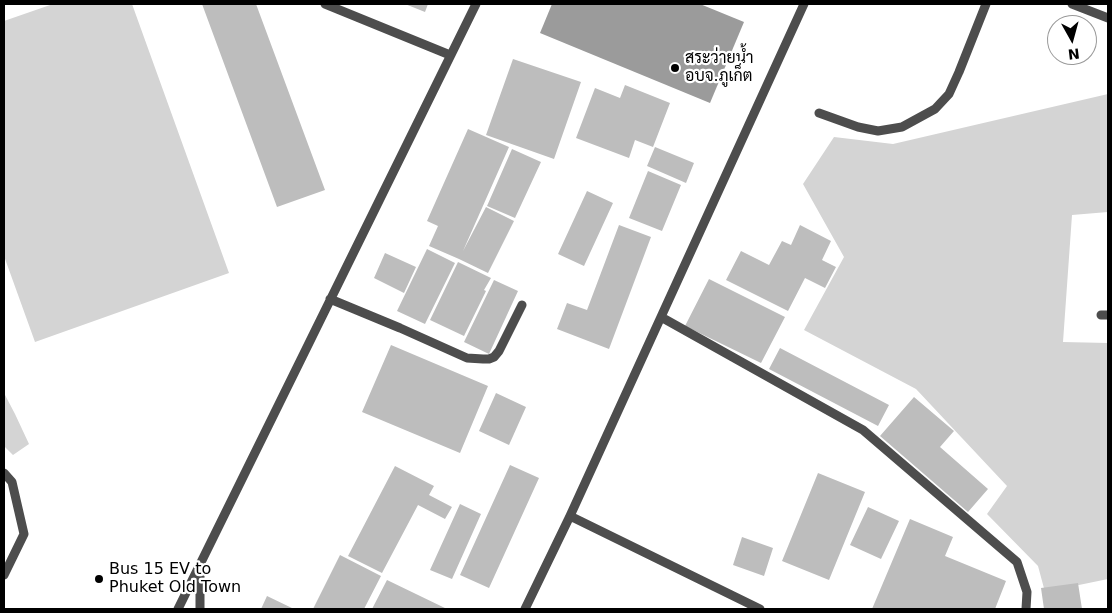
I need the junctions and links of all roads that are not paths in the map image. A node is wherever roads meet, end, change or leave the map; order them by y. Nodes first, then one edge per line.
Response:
1 (325, 4) edge
2 (476, 4) edge
3 (804, 4) edge
4 (986, 4) edge
5 (1072, 4) edge
6 (1108, 18) edge
7 (450, 55) junction
8 (819, 113) dead end
9 (330, 299) junction
10 (522, 305) dead end
11 (661, 317) junction
12 (4, 473) edge
13 (570, 516) junction
14 (200, 564) junction
15 (4, 575) edge
16 (178, 609) edge
17 (200, 609) edge
18 (525, 609) edge
19 (760, 609) edge
20 (1026, 609) edge

1 - 7 street
2 - 7 street
3 - 11 street
4 - 8 street
5 - 6 street
7 - 9 street
9 - 10 street
9 - 14 street
11 - 13 street
11 - 20 street
12 - 15 street
13 - 18 street
13 - 19 street
14 - 16 street
14 - 17 street

